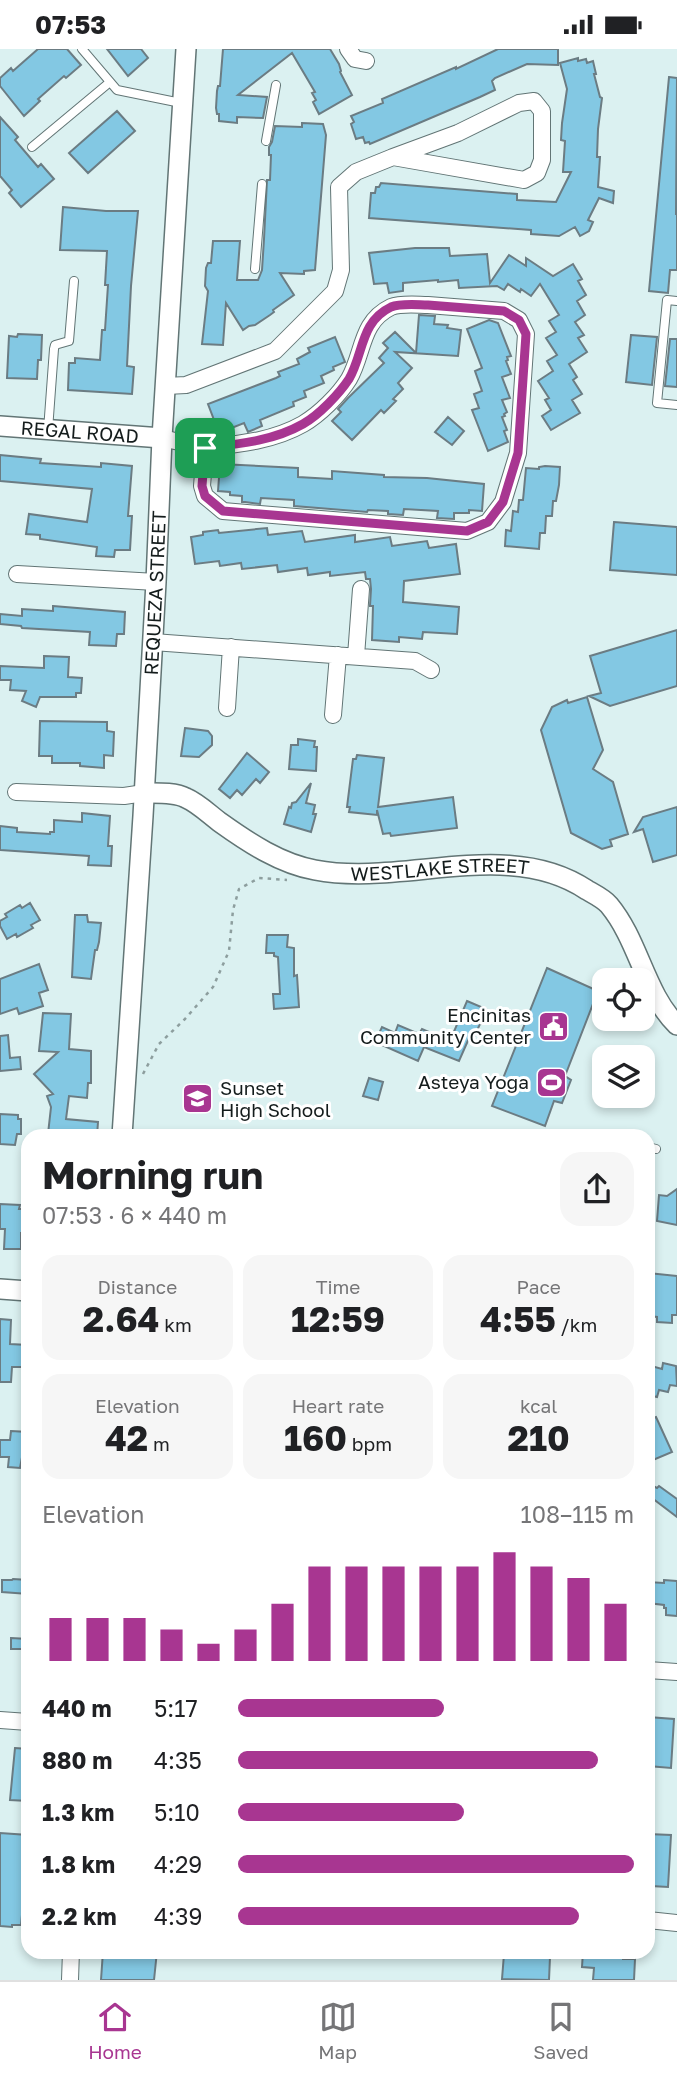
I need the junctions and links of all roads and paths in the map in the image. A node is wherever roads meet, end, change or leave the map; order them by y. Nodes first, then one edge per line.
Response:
1 (82, 49) edge
2 (186, 49) edge
3 (348, 49) edge
4 (366, 61) dead end
5 (110, 82) junction
6 (276, 85) dead end
7 (183, 103) junction
8 (266, 141) dead end
9 (32, 147) dead end
10 (393, 157) junction
11 (262, 184) dead end
12 (256, 269) dead end
13 (74, 281) dead end
14 (677, 301) edge
15 (166, 386) junction
16 (677, 405) edge
17 (0, 426) edge
18 (48, 430) junction
19 (162, 438) junction
20 (205, 448) junction
21 (17, 574) dead end
22 (156, 582) junction
23 (362, 589) dead end
24 (153, 642) junction
25 (231, 647) junction
26 (338, 655) junction
27 (356, 656) junction
28 (431, 670) dead end
29 (227, 708) dead end
30 (333, 715) dead end
31 (16, 792) dead end
32 (144, 793) junction
33 (296, 881) dead end
34 (677, 1025) edge
35 (141, 1077) dead end
36 (122, 1129) edge
37 (0, 1289) edge
38 (21, 1290) edge
39 (655, 1670) edge
40 (677, 1672) edge
41 (0, 1720) edge
42 (21, 1722) edge
43 (655, 1921) edge
44 (677, 1923) edge
45 (71, 1959) edge
46 (70, 1980) edge

1 - 5 lane
2 - 7 street, REQUEZA STREET
3 - 4 street
5 - 7 lane
5 - 9 lane
6 - 8 lane
7 - 15 street, REQUEZA STREET
10 - 10 street
10 - 15 street
11 - 12 lane
13 - 18 lane
14 - 16 lane
15 - 19 street, REQUEZA STREET
17 - 18 street, REGAL ROAD
18 - 19 street, REGAL ROAD
19 - 20 street
19 - 22 street, REQUEZA STREET
20 - 20 street
21 - 22 street
22 - 24 street, REQUEZA STREET
23 - 27 street
24 - 25 street
24 - 32 street, REQUEZA STREET
25 - 26 street
25 - 29 street
26 - 27 street
26 - 30 street
27 - 28 street
31 - 32 street
32 - 34 street, WESTLAKE STREET
32 - 36 street, REQUEZA STREET
33 - 35 path
37 - 38 street
39 - 40 street
41 - 42 street
43 - 44 street
45 - 46 street

